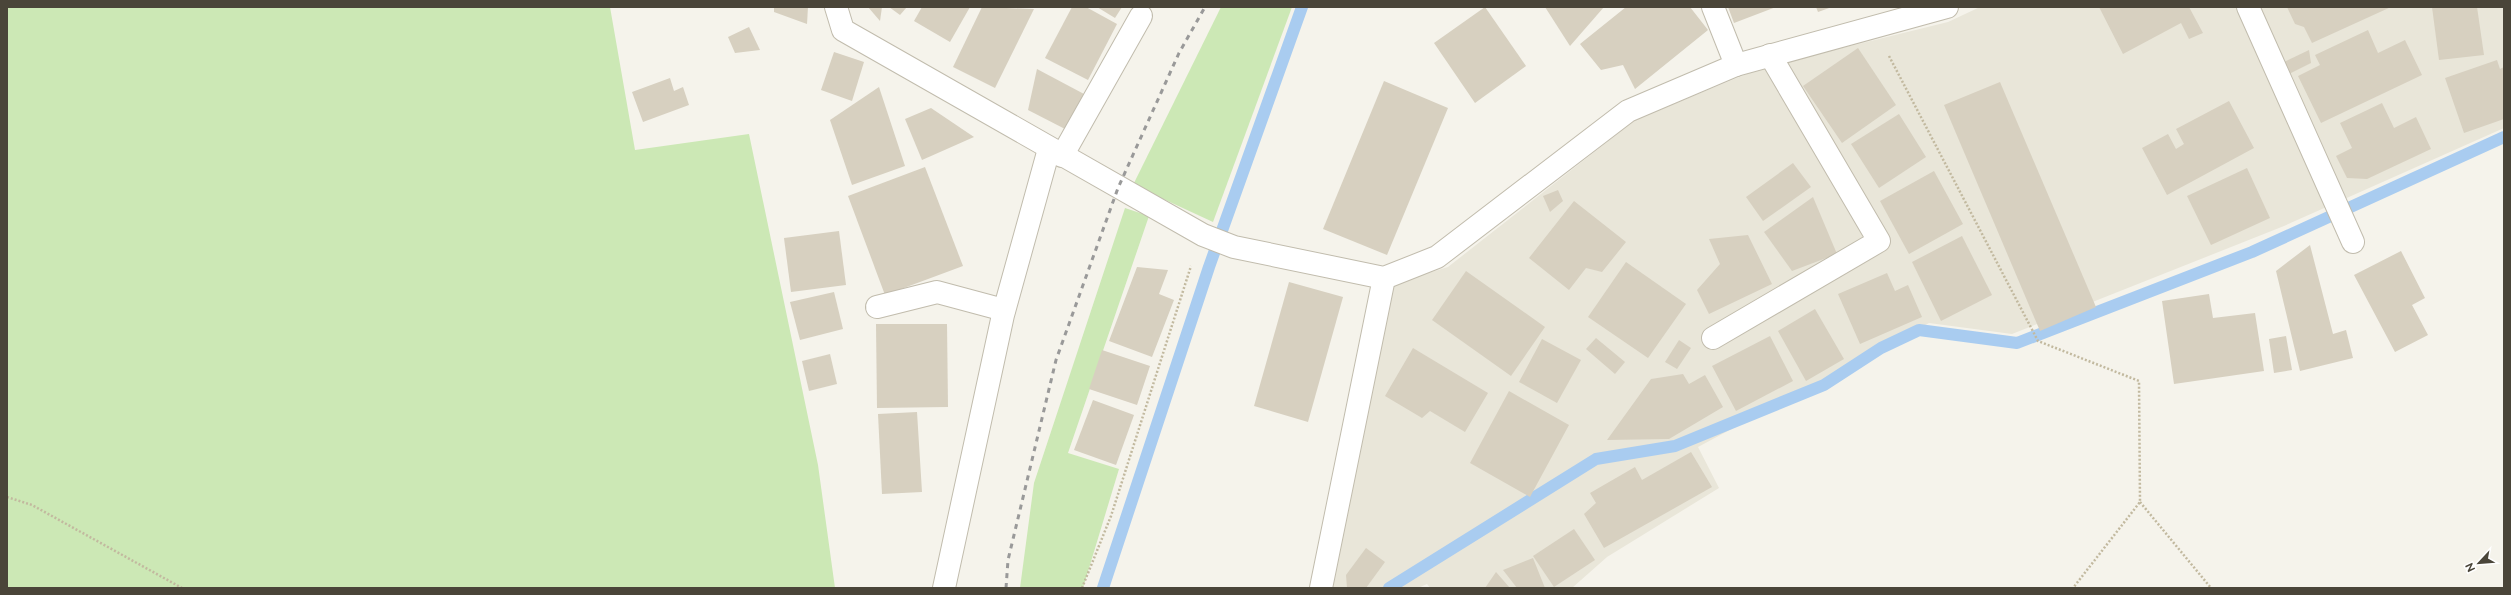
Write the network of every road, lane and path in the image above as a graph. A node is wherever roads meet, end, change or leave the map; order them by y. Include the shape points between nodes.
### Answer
1 (836, 7) edge
2 (1713, 7) edge
3 (1947, 7) edge
4 (2248, 7) edge
5 (1909, 12) edge
6 (1141, 16) dead end
7 (1874, 27) junction
8 (1770, 55) junction
9 (1736, 65) junction
10 (1055, 152) junction
11 (1201, 234) junction
12 (2351, 239) dead end
13 (1384, 278) junction
14 (877, 307) dead end
15 (1004, 310) junction
16 (1713, 338) dead end
17 (7, 497) edge
18 (2140, 502) junction
19 (182, 588) edge
20 (944, 588) edge
21 (1082, 588) edge
22 (1321, 588) edge
23 (2073, 588) edge
24 (2211, 588) edge

1 - 10 street via 843,30
2 - 9 street
3 - 5 street
4 - 12 street
5 - 7 street
6 - 10 street
7 - 8 street
7 - 18 path via 2038,341 2139,381
8 - 9 street
8 - 16 street via 1879,241
9 - 13 street via 1628,112 1437,256
10 - 11 street
10 - 15 street
11 - 13 street via 1234,247
11 - 21 path via 1111,516
13 - 22 street
14 - 15 street via 937,292
15 - 20 street
17 - 19 path via 32,505
18 - 23 path
18 - 24 path

